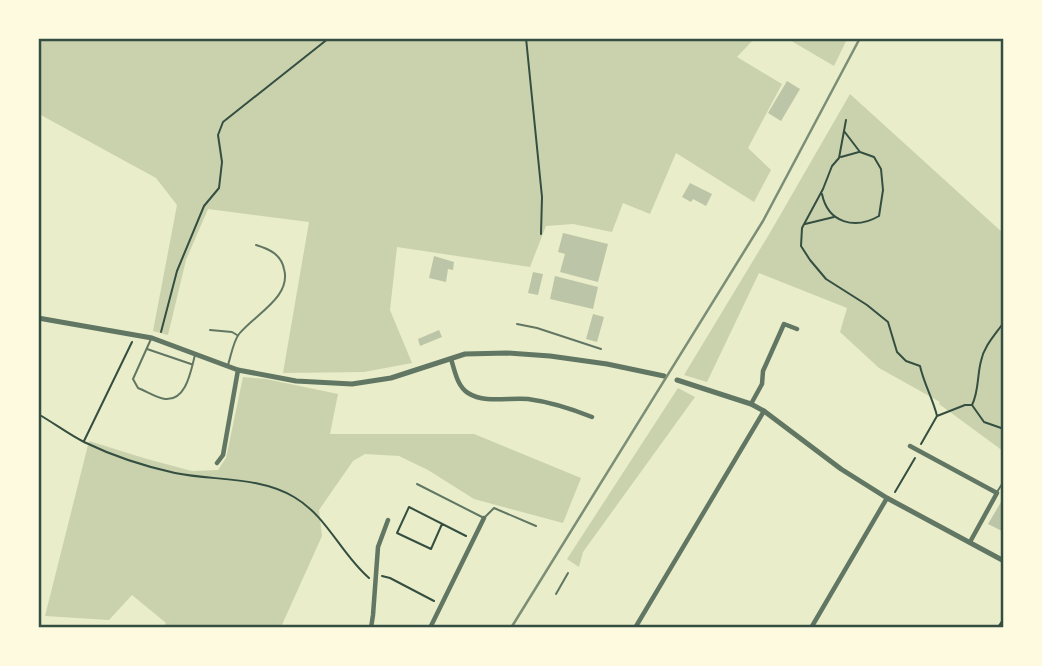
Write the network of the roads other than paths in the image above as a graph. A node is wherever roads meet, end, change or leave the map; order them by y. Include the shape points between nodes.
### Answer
1 (256, 245) dead end
2 (38, 318) edge
3 (517, 324) dead end
4 (797, 329) dead end
5 (210, 330) dead end
6 (237, 336) junction
7 (152, 338) junction
8 (147, 348) junction
9 (601, 349) dead end
10 (195, 354) junction
11 (452, 359) junction
12 (192, 364) junction
13 (228, 366) junction
14 (238, 370) junction
15 (664, 376) dead end
16 (677, 380) dead end
17 (751, 404) junction
18 (764, 411) junction
19 (593, 417) dead end
20 (910, 446) dead end
21 (217, 463) dead end
22 (1003, 481) edge
23 (417, 484) dead end
24 (997, 493) junction
25 (888, 499) junction
26 (484, 519) junction
27 (388, 520) dead end
28 (536, 526) dead end
29 (970, 542) junction
30 (1003, 561) edge
31 (568, 573) dead end
32 (555, 594) dead end
33 (1003, 622) edge
34 (370, 628) edge
35 (430, 628) edge
36 (635, 628) edge
37 (811, 628) edge
38 (999, 628) edge

1 - 6 lane via 277,255 286,273 285,283 280,294
2 - 7 street
3 - 9 lane
4 - 17 street via 784,324
5 - 6 lane
6 - 13 lane
7 - 8 lane
7 - 10 street
8 - 12 lane
8 - 12 lane via 133,379 138,388 166,399 183,391
10 - 12 lane
10 - 13 street
11 - 14 street via 391,378 352,384 296,381
11 - 15 street via 465,354 550,356
11 - 19 street via 461,387 468,393 528,399
13 - 14 street
14 - 21 street via 223,455
16 - 17 street
17 - 18 street
18 - 25 street
18 - 36 street
20 - 24 street
22 - 24 lane
23 - 26 lane
24 - 29 street
25 - 29 street
25 - 37 street
26 - 28 lane via 494,508
26 - 35 street
27 - 34 street via 378,547
29 - 30 street
31 - 32 lane
33 - 38 main road

